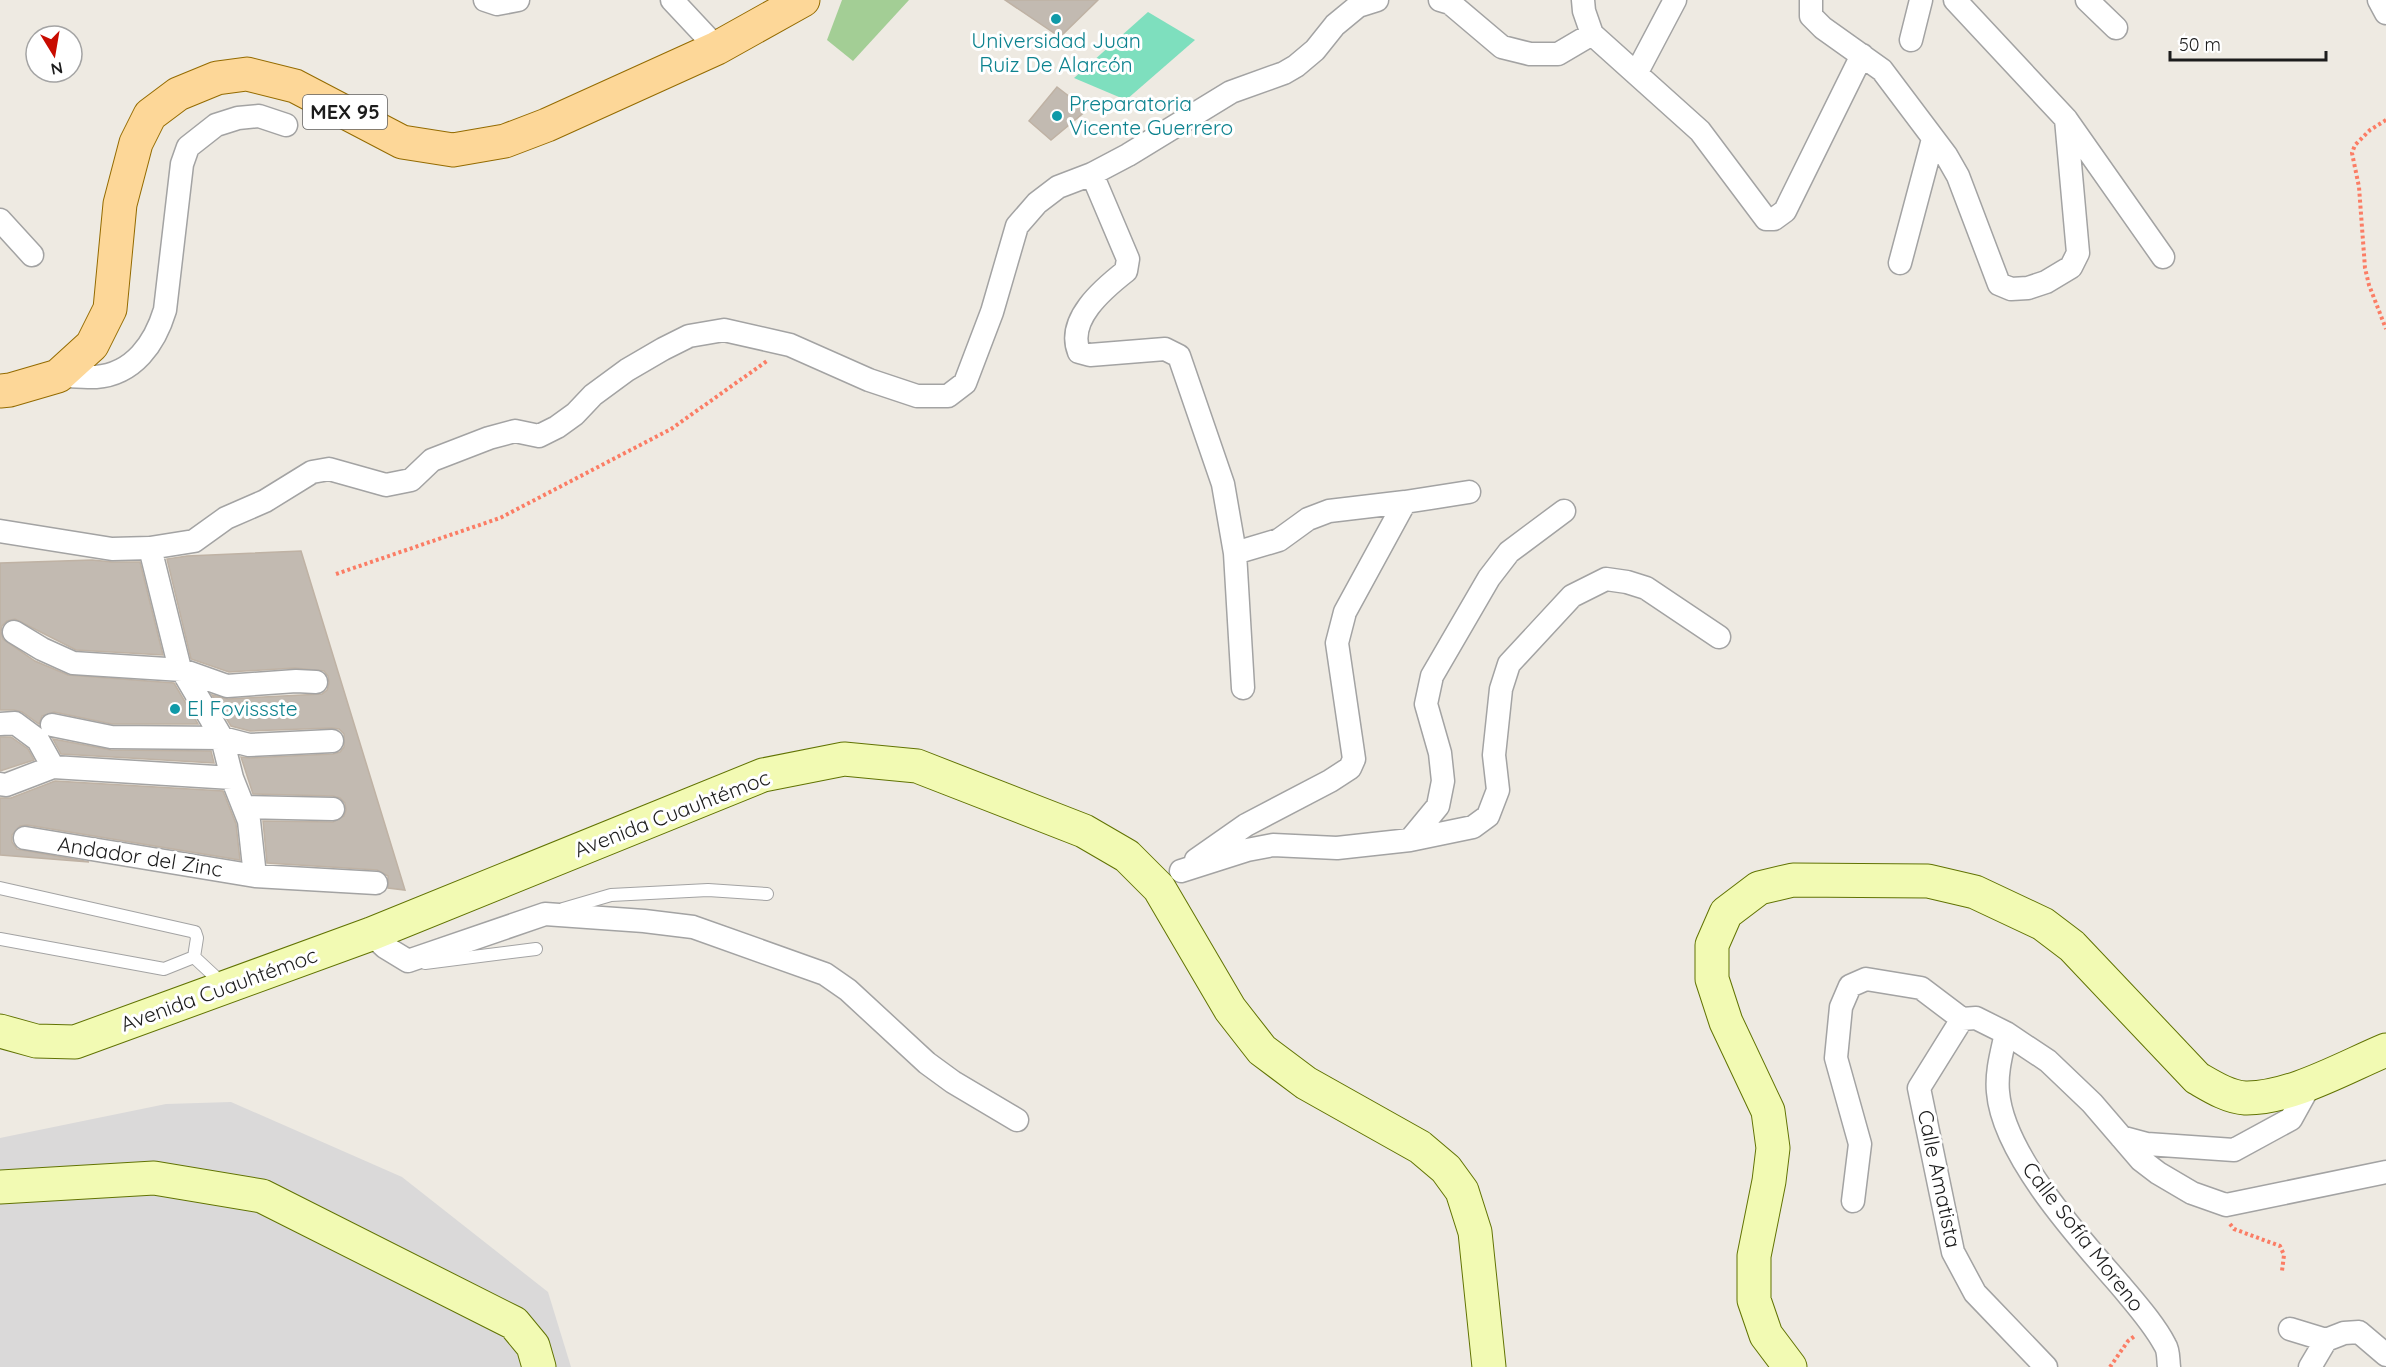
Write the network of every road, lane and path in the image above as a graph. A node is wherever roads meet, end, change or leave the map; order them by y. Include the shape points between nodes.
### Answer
1 (484, 0) edge
2 (518, 0) edge
3 (672, 0) edge
4 (803, 0) edge
5 (1377, 0) edge
6 (1583, 0) edge
7 (1675, 0) edge
8 (1811, 0) edge
9 (1921, 0) edge
10 (1954, 0) edge
11 (2087, 0) edge
12 (2379, 0) edge
13 (1446, 1) edge
14 (2386, 13) edge
15 (2116, 28) dead end
16 (1592, 34) junction
17 (1911, 40) dead end
18 (717, 48) junction
19 (1862, 54) junction
20 (1637, 72) junction
21 (2066, 119) junction
22 (2386, 120) edge
23 (286, 125) dead end
24 (1933, 139) junction
25 (1092, 174) junction
26 (0, 220) edge
27 (32, 255) dead end
28 (2163, 257) dead end
29 (1900, 263) dead end
30 (2386, 329) edge
31 (790, 345) junction
32 (58, 376) junction
33 (0, 391) edge
34 (1469, 492) dead end
35 (1405, 502) junction
36 (1564, 511) dead end
37 (0, 531) edge
38 (150, 548) junction
39 (1235, 554) junction
40 (336, 574) dead end
41 (14, 632) dead end
42 (1719, 637) dead end
43 (182, 670) junction
44 (316, 682) dead end
45 (1243, 687) dead end
46 (0, 724) edge
47 (52, 725) dead end
48 (222, 738) junction
49 (332, 741) dead end
50 (53, 767) junction
51 (232, 778) junction
52 (0, 784) edge
53 (244, 807) junction
54 (333, 809) dead end
55 (25, 838) dead end
56 (1410, 840) junction
57 (255, 876) junction
58 (1170, 880) junction
59 (376, 883) dead end
60 (0, 888) edge
61 (766, 894) dead end
62 (545, 914) junction
63 (371, 934) junction
64 (0, 939) edge
65 (536, 949) dead end
66 (194, 957) junction
67 (408, 961) junction
68 (226, 987) junction
69 (1962, 1019) junction
70 (0, 1032) edge
71 (2006, 1033) junction
72 (2386, 1050) edge
73 (2312, 1082) junction
74 (1017, 1120) dead end
75 (2121, 1137) junction
76 (2386, 1172) edge
77 (0, 1187) edge
78 (1853, 1201) dead end
79 (2234, 1228) dead end
80 (2282, 1271) dead end
81 (2150, 1323) junction
82 (2290, 1329) dead end
83 (2326, 1340) junction
84 (2386, 1355) edge
85 (539, 1367) edge
86 (1489, 1367) edge
87 (1790, 1367) edge
88 (2046, 1367) edge
89 (2110, 1367) edge
90 (2169, 1367) edge
91 (2310, 1367) edge

1 - 2 street via 497,4
3 - 18 street
4 - 18 main road, MEX 95
5 - 25 street via 1358,6 1342,18 1296,66 1232,92
6 - 16 street
7 - 20 street
8 - 19 street via 1811,16 1822,28
9 - 17 street
10 - 21 street
11 - 15 street
12 - 14 street
13 - 16 street via 1502,47 1530,54 1558,54
16 - 20 street
18 - 32 main road, MEX 95 via 505,141 453,150 402,142 295,86 247,74 217,78 178,94 150,115 136,143 120,204 110,309 92,345
19 - 20 street via 1785,211 1774,219 1766,219 1700,131
19 - 24 street via 1882,70
21 - 24 street via 2078,254 2071,267 2028,288 2011,289 1999,284 1958,176
21 - 28 street
22 - 30 path via 2370,130 2352,153 2359,188 2365,268
23 - 32 street via 259,116 238,118 216,125 188,147 182,164 165,310 158,332 138,359 118,371 98,377
24 - 29 street
25 - 31 street via 1058,187 1017,226 993,312 965,383 948,396 917,396 898,390
25 - 39 street via 1128,266 1095,297 1077,330 1075,342 1079,352 1090,355 1165,350 1179,356 1223,484
26 - 27 street
31 - 38 street via 724,330 689,336 627,370 592,395 558,427 539,436 515,431 489,438 432,460 411,480 386,485 329,469 312,472 265,501 226,518 194,541
31 - 40 path via 671,429 510,512
32 - 33 main road, MEX 95
34 - 35 street
35 - 39 street via 1329,511 1308,519 1279,540
35 - 58 street via 1345,612 1337,643 1354,759 1350,768 1246,825
36 - 56 street via 1509,552 1489,578 1432,676 1426,704 1440,753 1443,781 1438,806
37 - 38 street via 112,549
38 - 43 street
39 - 45 street
41 - 43 street via 73,663
42 - 56 street via 1646,588 1627,582 1606,579 1572,596 1509,664 1501,689 1494,755 1498,790 1488,816 1473,827
43 - 44 street via 227,686
43 - 48 street
46 - 50 street via 15,723 38,740
47 - 48 street via 111,737
48 - 49 street via 249,746
48 - 51 street
50 - 51 street
50 - 52 street
51 - 53 street
53 - 54 street
53 - 57 street
55 - 57 street, Andador del Zinc
56 - 58 street via 1337,848 1273,845 1247,850
57 - 59 street, Andador del Zinc
58 - 63 main road, Avenida Cuauhtémoc via 1084,831 917,766 844,759 763,775
58 - 86 main road, Avenida Cuauhtémoc via 1230,1009 1262,1050 1306,1083 1420,1147 1446,1169 1462,1191 1475,1232
60 - 66 lane via 195,932
61 - 62 lane via 708,890 611,895
62 - 67 street
62 - 74 street via 693,927 825,974 848,990 927,1063
63 - 67 street
63 - 68 main road, Avenida Cuauhtémoc
64 - 66 lane via 164,969
65 - 67 lane via 431,963
66 - 68 lane
68 - 70 main road, Avenida Cuauhtémoc via 75,1042 36,1041
69 - 71 street via 1976,1017
69 - 78 street via 1920,988 1866,979 1850,986 1841,1007 1836,1058 1860,1144
69 - 88 street, Calle Amatista via 1919,1088 1953,1252 1975,1293
71 - 75 street via 2048,1061
71 - 81 street, Calle Sofía Moreno via 1997,1079 1998,1095 2016,1150 2080,1239
72 - 73 main road
73 - 75 street via 2291,1119 2234,1150 2147,1144
73 - 87 main road via 2271,1095 2243,1098 2220,1091 2197,1078 2072,946 2043,924 1975,892 1928,881 1793,880 1759,888 1726,913 1712,945 1712,979 1726,1022 1768,1111 1773,1148 1754,1256 1754,1300 1766,1335
75 - 76 street via 2158,1173 2192,1193 2226,1206
77 - 85 main road via 153,1178 262,1196 514,1323 533,1346
79 - 80 path via 2280,1246 2284,1255
81 - 89 path via 2128,1341
81 - 90 street, Calle Sofía Moreno via 2166,1346
82 - 83 street
83 - 84 street via 2359,1332
83 - 91 street

